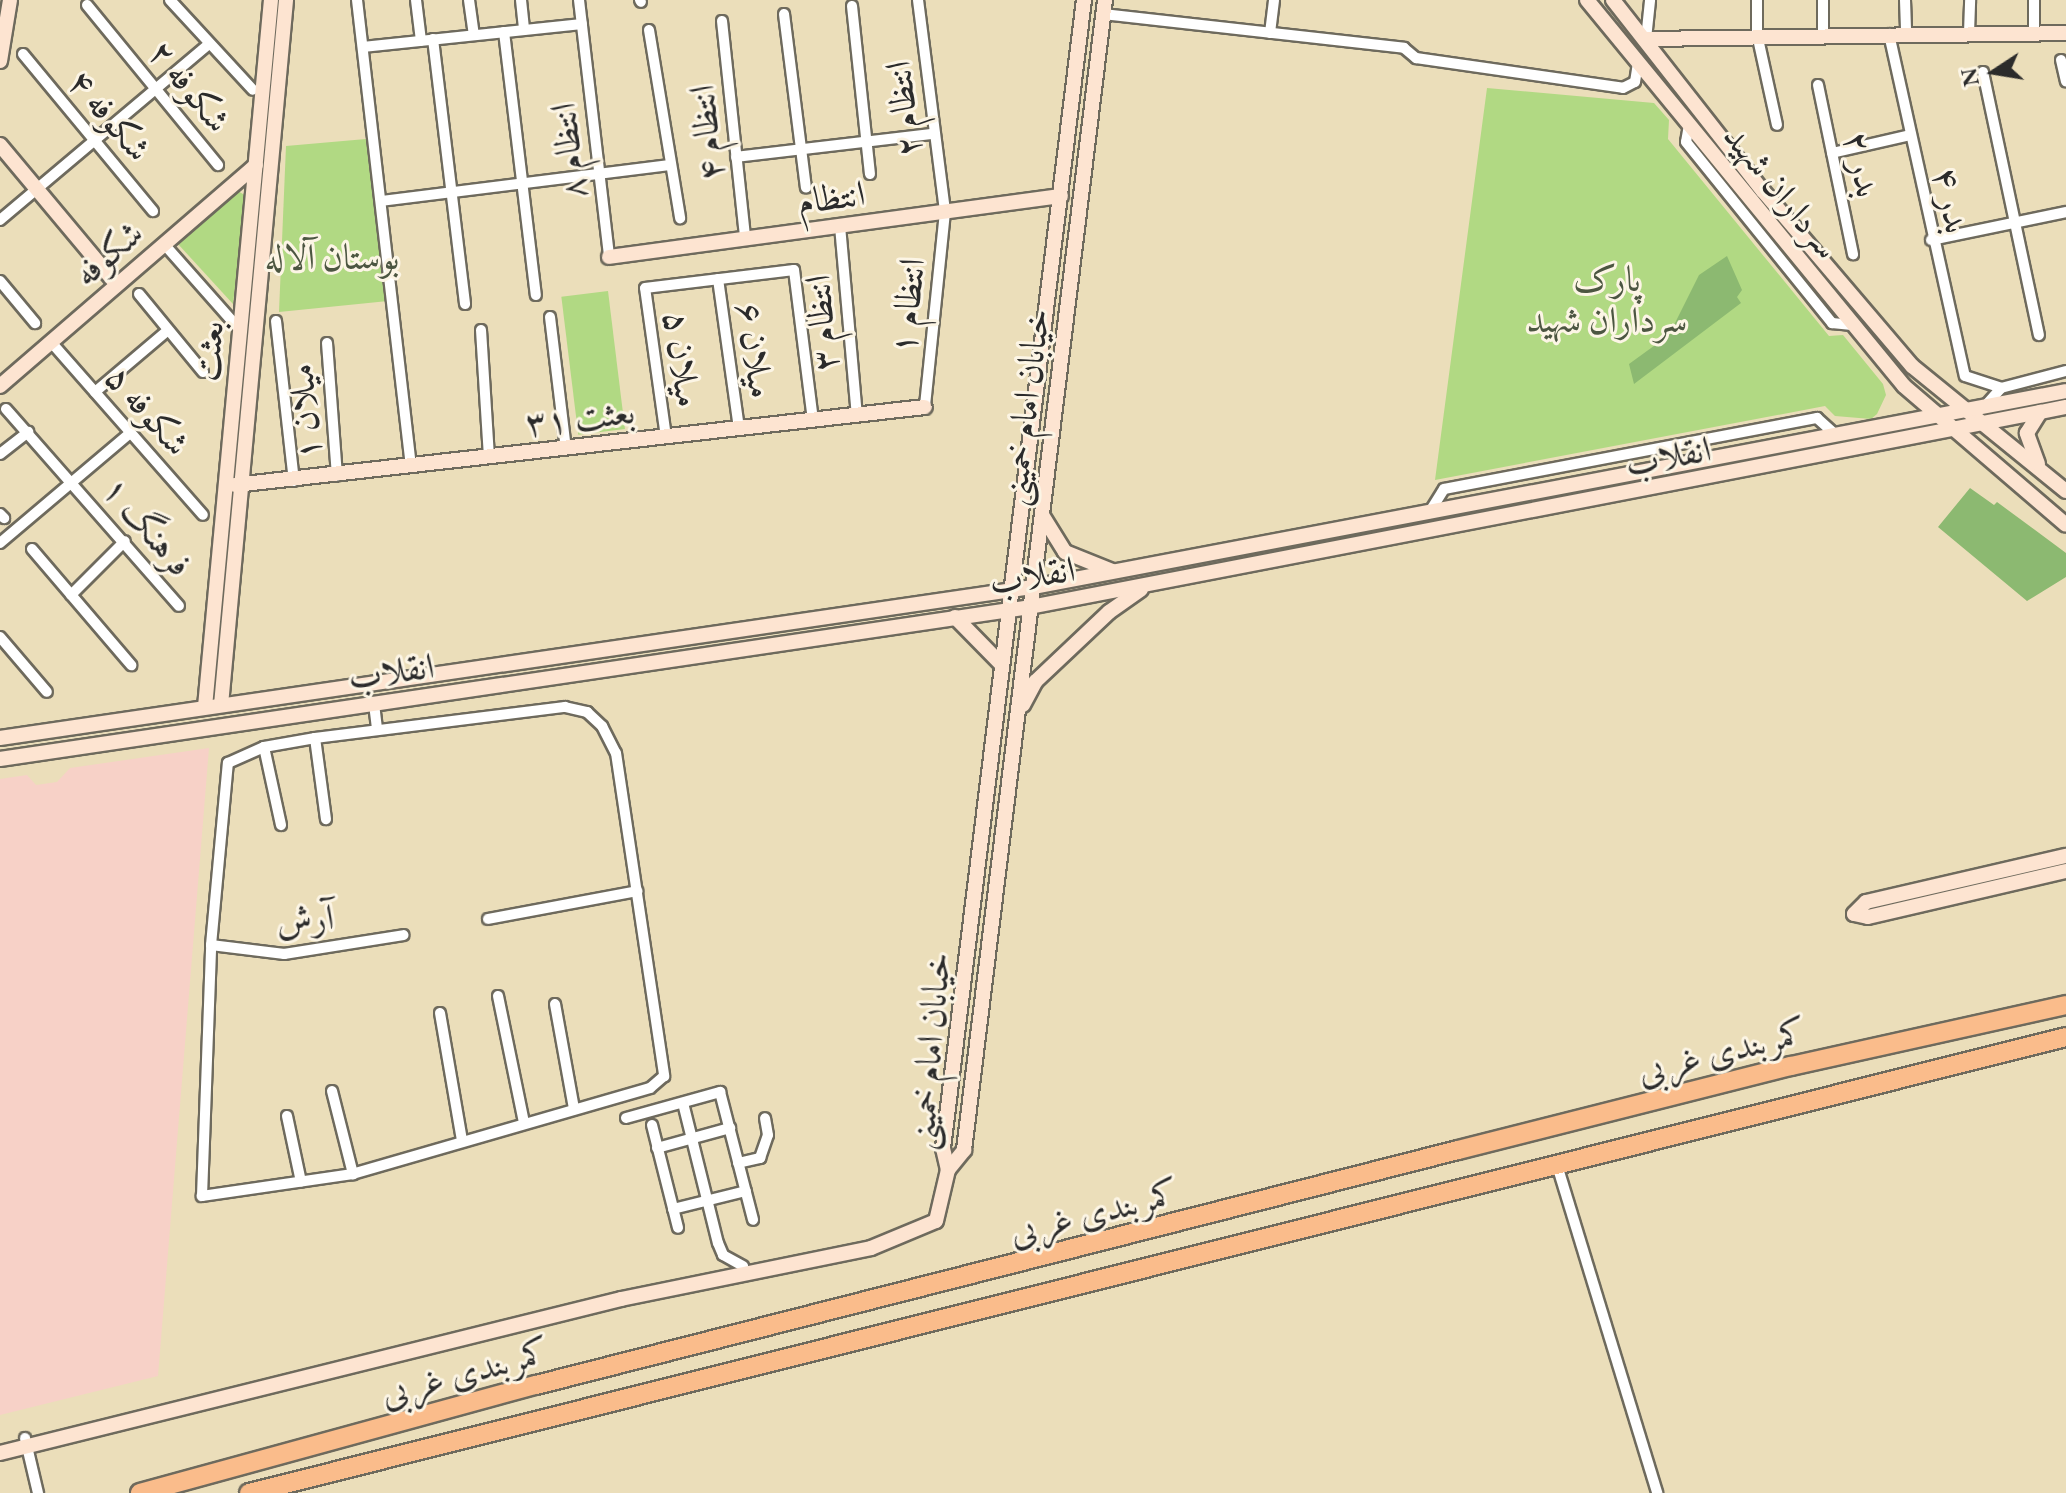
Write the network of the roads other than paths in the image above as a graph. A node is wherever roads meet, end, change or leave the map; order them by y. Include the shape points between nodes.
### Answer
1 (170, 0) edge
2 (271, 0) edge
3 (286, 0) edge
4 (357, 0) edge
5 (416, 0) edge
6 (469, 0) edge
7 (521, 0) edge
8 (579, 0) edge
9 (918, 0) edge
10 (1084, 0) edge
11 (1274, 0) edge
12 (1587, 0) edge
13 (1613, 0) edge
14 (1650, 0) edge
15 (1757, 0) edge
16 (1823, 0) edge
17 (1905, 0) edge
18 (1970, 0) edge
19 (2034, 0) edge
20 (87, 5) dead end
21 (852, 6) dead end
22 (1104, 7) edge
23 (10, 8) edge
24 (784, 14) dead end
25 (722, 21) dead end
26 (582, 24) junction
27 (524, 30) junction
28 (649, 30) dead end
29 (504, 32) junction
30 (1270, 33) junction
31 (1906, 33) junction
32 (1969, 33) junction
33 (2034, 33) junction
34 (2066, 33) edge
35 (1757, 34) junction
36 (1823, 34) junction
37 (1889, 34) junction
38 (474, 35) junction
39 (1646, 39) junction
40 (427, 40) junction
41 (208, 45) junction
42 (363, 47) junction
43 (23, 54) dead end
44 (2061, 60) dead end
45 (0, 61) edge
46 (1638, 61) junction
47 (1983, 72) dead end
48 (2066, 81) edge
49 (1818, 85) dead end
50 (156, 88) junction
51 (253, 90) dead end
52 (1777, 125) dead end
53 (933, 134) junction
54 (1910, 135) junction
55 (93, 138) junction
56 (868, 143) junction
57 (0, 145) edge
58 (801, 150) junction
59 (1832, 153) junction
60 (736, 157) junction
61 (218, 165) dead end
62 (256, 165) junction
63 (671, 165) junction
64 (870, 174) dead end
65 (599, 176) junction
66 (523, 185) junction
67 (806, 188) dead end
68 (34, 189) junction
69 (451, 193) junction
70 (1061, 196) junction
71 (381, 201) junction
72 (153, 211) dead end
73 (945, 212) junction
74 (2066, 212) edge
75 (680, 218) dead end
76 (0, 220) edge
77 (2014, 224) junction
78 (840, 226) junction
79 (745, 238) junction
80 (1931, 240) junction
81 (164, 244) junction
82 (1853, 254) dead end
83 (609, 257) joint
84 (718, 279) junction
85 (0, 281) edge
86 (117, 285) junction
87 (139, 294) dead end
88 (536, 295) dead end
89 (465, 304) dead end
90 (550, 317) dead end
91 (276, 321) dead end
92 (35, 323) dead end
93 (240, 330) junction
94 (481, 330) dead end
95 (167, 331) junction
96 (2039, 335) dead end
97 (51, 342) junction
98 (327, 343) dead end
99 (2066, 371) edge
100 (203, 372) dead end
101 (0, 386) edge
102 (2001, 388) junction
103 (2066, 391) edge
104 (95, 392) junction
105 (1985, 406) junction
106 (925, 407) joint
107 (2066, 407) edge
108 (6, 409) dead end
109 (1962, 410) junction
110 (2040, 412) junction
111 (857, 415) junction
112 (1936, 415) junction
113 (813, 420) junction
114 (1981, 424) junction
115 (739, 429) junction
116 (1951, 431) junction
117 (28, 432) junction
118 (130, 433) junction
119 (1836, 435) junction
120 (666, 437) junction
121 (566, 449) junction
122 (0, 454) edge
123 (489, 458) junction
124 (411, 467) junction
125 (2040, 468) junction
126 (337, 476) junction
127 (74, 481) junction
128 (294, 481) junction
129 (234, 485) junction
130 (2066, 491) edge
131 (1042, 514) junction
132 (1428, 514) junction
133 (203, 515) dead end
134 (2066, 525) edge
135 (125, 541) junction
136 (0, 543) edge
137 (32, 549) dead end
138 (1116, 572) junction
139 (1149, 585) junction
140 (1033, 587) junction
141 (1012, 588) junction
142 (973, 594) junction
143 (71, 595) junction
144 (179, 606) dead end
145 (1030, 607) junction
146 (1009, 609) junction
147 (975, 614) junction
148 (955, 617) junction
149 (0, 637) edge
150 (558, 654) junction
151 (131, 665) dead end
152 (1002, 665) junction
153 (561, 676) junction
154 (47, 692) dead end
155 (374, 704) junction
156 (221, 705) junction
157 (205, 707) junction
158 (1016, 720) junction
159 (377, 729) junction
160 (0, 738) edge
161 (315, 738) junction
162 (264, 747) junction
163 (0, 759) edge
164 (326, 819) dead end
165 (281, 825) dead end
166 (2059, 865) edge
167 (1961, 888) junction
168 (637, 891) junction
169 (488, 919) dead end
170 (404, 935) dead end
171 (211, 945) junction
172 (498, 996) dead end
173 (555, 1004) dead end
174 (2066, 1005) edge
175 (440, 1013) dead end
176 (2066, 1037) edge
177 (332, 1091) dead end
178 (683, 1103) junction
179 (574, 1109) junction
180 (287, 1116) dead end
181 (626, 1118) dead end
182 (765, 1118) dead end
183 (524, 1123) junction
184 (652, 1125) dead end
185 (730, 1128) junction
186 (692, 1139) junction
187 (462, 1140) junction
188 (657, 1148) junction
189 (738, 1163) junction
190 (1557, 1165) junction
191 (948, 1170) junction
192 (353, 1174) junction
193 (301, 1182) junction
194 (746, 1191) junction
195 (708, 1200) junction
196 (673, 1209) junction
197 (753, 1220) dead end
198 (678, 1228) dead end
199 (905, 1236) junction
200 (743, 1266) junction
201 (26, 1442) junction
202 (0, 1444) edge
203 (0, 1453) edge
204 (38, 1493) edge
205 (140, 1493) edge
206 (249, 1493) edge
207 (1657, 1493) edge

1 - 41 street
2 - 62 main road, بعثت
3 - 129 main road, بعثت
4 - 42 street
5 - 40 street
6 - 38 street
7 - 27 street
8 - 26 street, انتظام ۸
9 - 53 street, انتظام ۲
10 - 70 main road, خیابان امام خمینی
11 - 30 street
12 - 46 main road, سرداران شهید
13 - 39 main road, سرداران شهید
14 - 39 street
15 - 35 street
16 - 36 street
17 - 31 street
18 - 32 street
19 - 33 street
20 - 50 street, شکوفه ۲
21 - 56 street
22 - 30 street
22 - 131 main road, خیابان امام خمینی
23 - 45 main road
24 - 58 street
25 - 60 street, انتظام ۴
26 - 27 street
26 - 65 street, انتظام ۸
27 - 29 street
28 - 63 street
29 - 38 street
29 - 66 street
30 - 46 street via 1404,48 1416,58 1623,88 1635,82
31 - 32 main road
31 - 37 main road
32 - 33 main road
33 - 34 main road
35 - 36 main road
35 - 39 main road
35 - 52 street
36 - 37 main road
37 - 54 street, بدر ۴
38 - 40 street
39 - 109 main road, سرداران شهید via 1912,366
40 - 42 street
40 - 69 street
41 - 50 street
41 - 51 street
42 - 71 street
43 - 55 street, شکوفه ۴
44 - 48 street
46 - 112 main road, سرداران شهید via 1852,325
47 - 77 street
49 - 59 street, بدر ۲
50 - 55 street
50 - 61 street, شکوفه ۲
53 - 56 street
53 - 73 street, انتظام ۲
54 - 59 street
54 - 80 street, بدر ۴
55 - 68 street
55 - 72 street, شکوفه ۴
56 - 58 street
56 - 64 street
57 - 68 main road
58 - 60 street
58 - 67 street
59 - 82 street, بدر ۲
60 - 79 street, انتظام ۴
62 - 81 main road, شکوفه
62 - 93 main road, بعثت
63 - 65 street
63 - 75 street
65 - 66 street
65 - 83 street, انتظام ۸
66 - 69 street
66 - 88 street
68 - 76 street
68 - 86 main road
69 - 71 street
69 - 89 street
70 - 73 main road, انتظام
70 - 141 main road, خیابان امام خمینی
71 - 124 street
73 - 78 main road, انتظام
73 - 106 street, انتظام ۱
74 - 77 street
77 - 80 street
77 - 96 street
78 - 79 main road, انتظام
78 - 111 street, انتظام ۳
79 - 83 main road, انتظام
80 - 102 street, بدر ۴ via 1965,376
81 - 86 main road, شکوفه
81 - 93 street
84 - 113 street via 794,270
84 - 115 street, میلان ۶
84 - 120 street, میلان ۵ via 645,288
85 - 92 street
86 - 97 main road, شکوفه
87 - 95 street
90 - 121 street
91 - 128 street
93 - 129 main road, بعثت
94 - 123 street
95 - 100 street
95 - 104 street
97 - 101 main road, شکوفه
97 - 104 street, شکوفه ۵
98 - 126 street, میلان ۱
99 - 102 street
102 - 105 street
103 - 105 main road, انقلاب
104 - 118 street, شکوفه ۵
105 - 109 main road, انقلاب
106 - 111 main road, بعثت ۳۱
107 - 110 main road, انقلاب
108 - 117 street, فرهنگ ۱
109 - 112 main road, انقلاب
109 - 114 main road, سرداران شهید
110 - 114 main road, انقلاب
110 - 125 main road via 2027,433
111 - 113 main road, بعثت ۳۱
112 - 116 main road, سرداران شهید
112 - 119 main road, انقلاب
113 - 115 main road, بعثت ۳۱
114 - 116 main road, انقلاب
114 - 125 main road, سرداران شهید
115 - 120 main road, بعثت ۳۱
116 - 134 main road, سرداران شهید
116 - 139 main road, انقلاب
117 - 122 street
117 - 127 street, فرهنگ ۱
118 - 127 street
118 - 133 street, شکوفه ۵
119 - 132 main road, انقلاب
119 - 132 street via 1817,418 1444,489
120 - 121 main road, بعثت ۳۱
121 - 123 main road, بعثت ۳۱
123 - 124 main road, بعثت ۳۱
124 - 126 main road, بعثت ۳۱
125 - 130 main road, سرداران شهید
126 - 128 main road, بعثت ۳۱
127 - 135 street, فرهنگ ۱
127 - 136 street
128 - 129 main road, بعثت ۳۱
129 - 156 main road, بعثت
129 - 157 main road, بعثت
131 - 138 main road via 1065,552
131 - 140 main road, خیابان امام خمینی
132 - 138 main road, انقلاب
135 - 143 street
135 - 144 street, فرهنگ ۱
137 - 143 street
138 - 140 main road, انقلاب
139 - 145 main road, انقلاب
139 - 158 main road via 1109,612 1036,681
140 - 141 main road, انقلاب
140 - 145 main road, خیابان امام خمینی
141 - 142 main road, انقلاب
141 - 146 main road, خیابان امام خمینی
142 - 147 main road
142 - 150 main road, انقلاب
143 - 151 street
145 - 146 main road, انقلاب
145 - 158 main road, خیابان امام خمینی
146 - 147 main road, انقلاب
146 - 152 main road, خیابان امام خمینی
147 - 148 main road, انقلاب
148 - 152 main road
148 - 153 main road, انقلاب
149 - 154 street
150 - 153 main road
150 - 156 main road, انقلاب
152 - 191 main road, خیابان امام خمینی via 943,1148
153 - 155 main road, انقلاب
155 - 159 street
155 - 163 main road, انقلاب
156 - 157 main road, انقلاب
157 - 160 main road, انقلاب
158 - 191 main road, خیابان امام خمینی via 964,1150
159 - 161 street
159 - 168 street via 565,707 587,712 602,726 616,753
161 - 162 street
161 - 164 street
162 - 165 street
162 - 171 street via 235,757 224,773
166 - 167 main road
167 - 167 main road via 1866,902 1854,914 1868,917
168 - 169 street
168 - 179 street via 664,1076 650,1088
170 - 171 street, آرش via 284,954
171 - 193 street via 202,1196
172 - 183 street
173 - 179 street
174 - 205 highway, کمربندی غربی via 1533,1131 536,1385
175 - 187 street
176 - 190 highway, کمربندی غربی
177 - 192 street
178 - 181 street
178 - 185 street via 720,1092
178 - 186 street
179 - 183 street
180 - 193 street
182 - 189 street via 768,1135 760,1158
183 - 187 street
184 - 188 street
185 - 186 street
185 - 189 street
186 - 188 street
186 - 195 street
187 - 192 street
188 - 196 street
189 - 194 street
190 - 206 highway, کمربندی غربی
190 - 207 street
191 - 199 main road via 936,1221
192 - 193 street
194 - 195 street
194 - 197 street
195 - 196 street
195 - 200 street via 723,1255
196 - 198 street
199 - 200 main road
199 - 201 main road
200 - 201 main road
201 - 202 main road
201 - 203 main road
201 - 204 street

